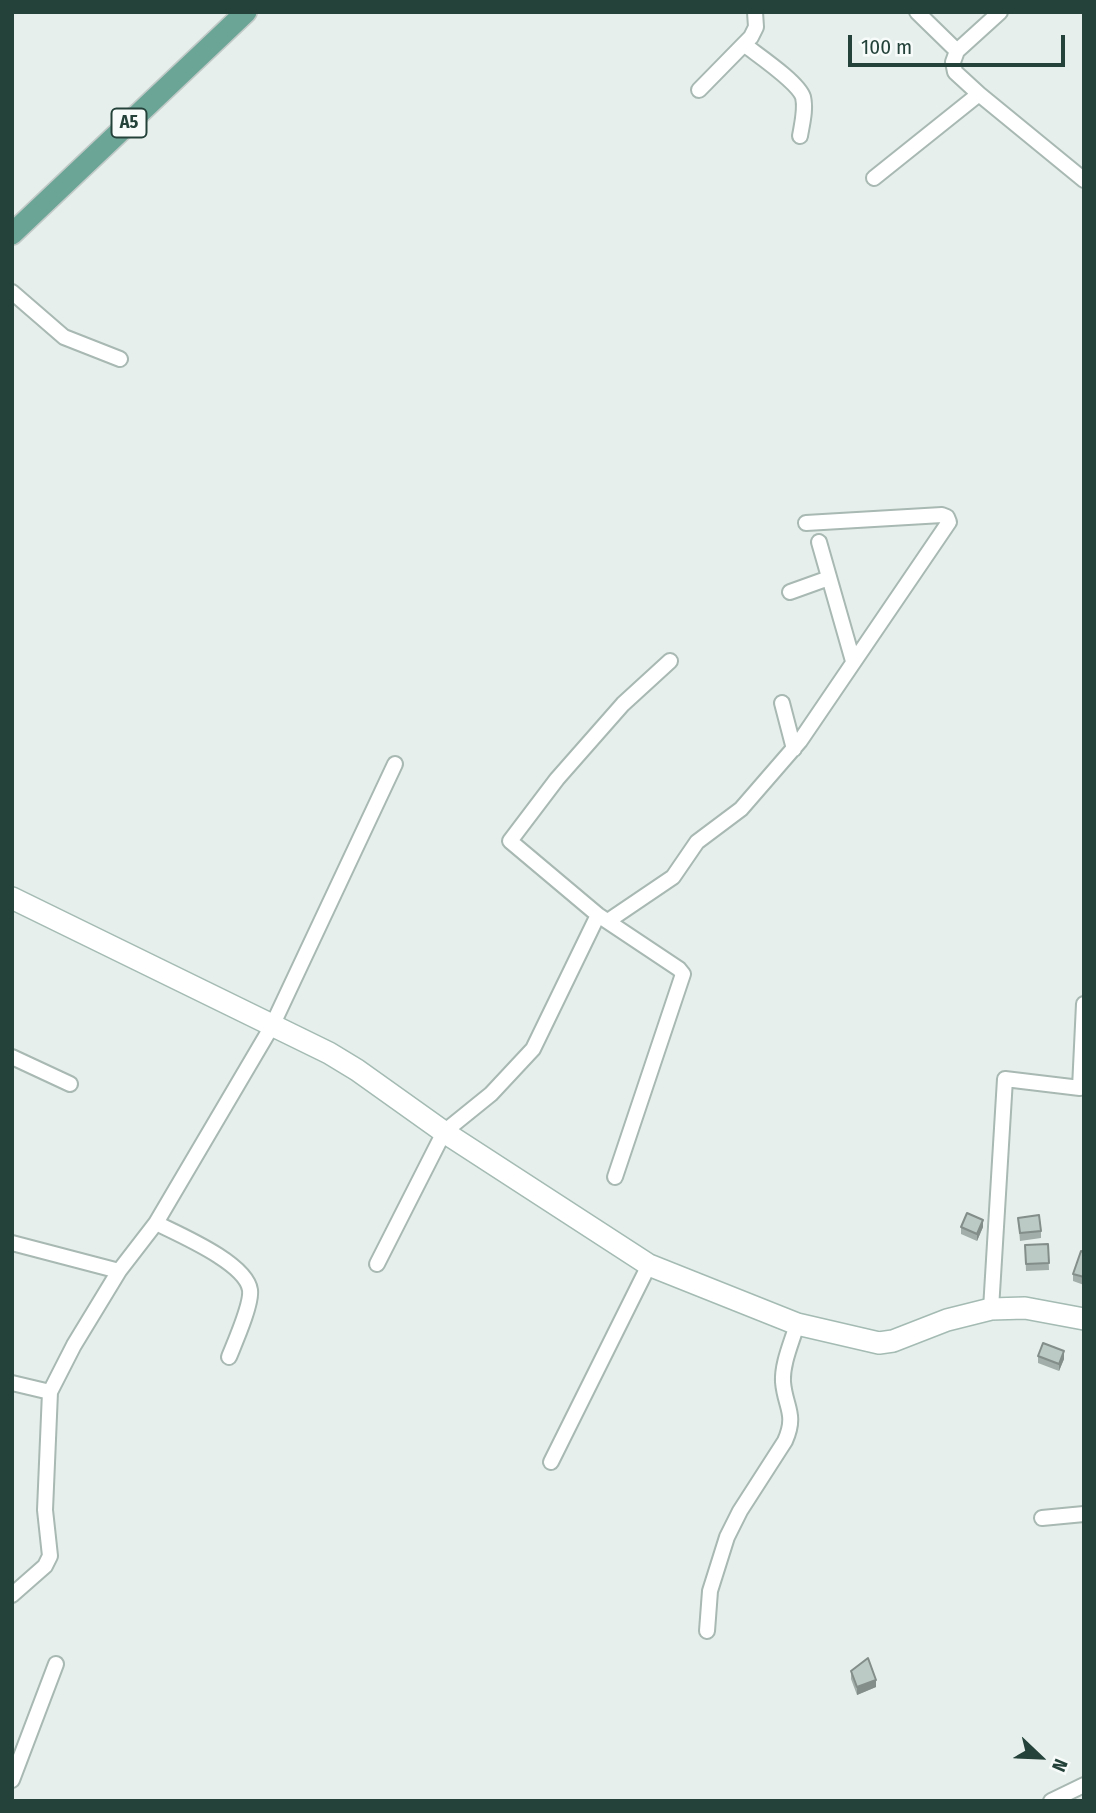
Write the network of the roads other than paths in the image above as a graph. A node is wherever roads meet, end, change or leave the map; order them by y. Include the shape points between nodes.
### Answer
1 (246, 12) edge
2 (755, 12) edge
3 (917, 12) edge
4 (1000, 12) edge
5 (745, 45) junction
6 (957, 51) junction
7 (699, 90) dead end
8 (979, 94) junction
9 (800, 136) dead end
10 (874, 178) dead end
11 (1084, 180) edge
12 (12, 234) edge
13 (12, 292) edge
14 (120, 359) dead end
15 (806, 523) dead end
16 (819, 542) dead end
17 (829, 578) junction
18 (790, 592) dead end
19 (670, 661) dead end
20 (853, 662) junction
21 (782, 703) dead end
22 (794, 749) junction
23 (395, 764) dead end
24 (12, 898) edge
25 (603, 918) junction
26 (1084, 1004) edge
27 (272, 1026) junction
28 (12, 1056) edge
29 (70, 1084) dead end
30 (444, 1132) junction
31 (615, 1177) dead end
32 (156, 1223) junction
33 (12, 1243) edge
34 (377, 1264) dead end
35 (649, 1265) junction
36 (119, 1271) junction
37 (991, 1309) junction
38 (1084, 1319) edge
39 (797, 1324) junction
40 (229, 1357) dead end
41 (12, 1382) edge
42 (50, 1392) junction
43 (551, 1462) dead end
44 (1084, 1514) edge
45 (1042, 1518) dead end
46 (12, 1595) edge
47 (707, 1631) dead end
48 (55, 1664) dead end
49 (12, 1780) edge
50 (1084, 1785) edge
51 (1051, 1801) edge

1 - 12 main road, A5
2 - 5 street via 756,27
3 - 6 street
4 - 6 street
5 - 7 street
5 - 9 street via 802,95
6 - 8 street via 955,72
8 - 10 street
8 - 11 street
13 - 14 street via 64,337
15 - 20 street via 942,515 949,522
16 - 17 street
17 - 18 street
17 - 20 street
19 - 25 street via 623,704 510,841
20 - 22 street
21 - 22 street
22 - 25 street via 741,809 696,842 673,877
23 - 27 street
24 - 27 street
25 - 30 street via 533,1049 491,1094
25 - 31 street via 683,974
26 - 37 street via 1080,1088 1005,1079
27 - 30 street via 357,1070
27 - 32 street
28 - 29 street
30 - 34 street
30 - 35 street
32 - 36 street
32 - 40 street via 215,1253 246,1278 250,1300
33 - 36 street
35 - 39 street
35 - 43 street
36 - 42 street
37 - 38 street via 1026,1308
37 - 39 street via 879,1343
39 - 47 street via 783,1370 790,1429 727,1537 710,1591
41 - 42 street
42 - 46 street via 45,1510 50,1556
44 - 45 street
48 - 49 street
50 - 51 street

